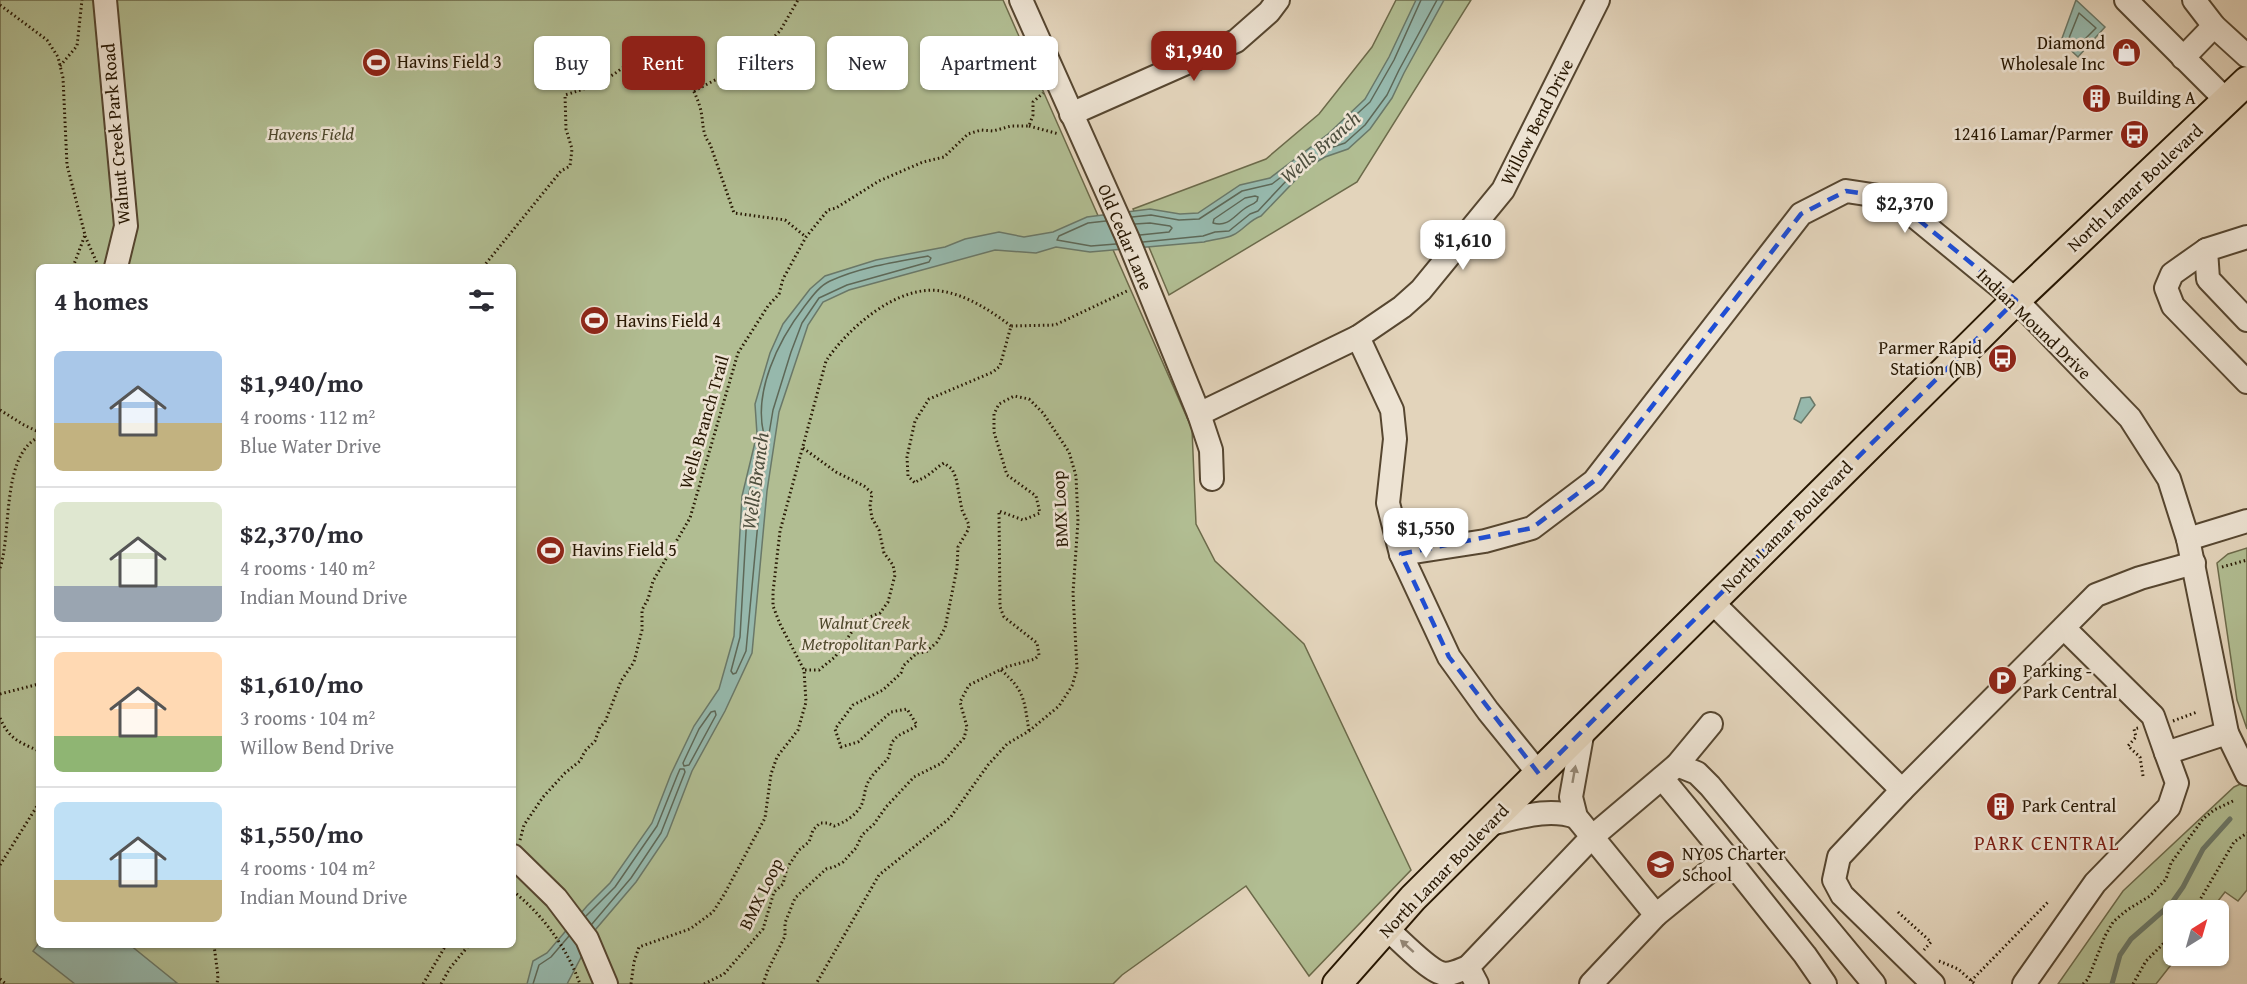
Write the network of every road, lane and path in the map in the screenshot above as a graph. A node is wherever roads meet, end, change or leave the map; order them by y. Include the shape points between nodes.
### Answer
1 (82, 0) edge
2 (105, 0) edge
3 (798, 0) edge
4 (1022, 0) edge
5 (1278, 0) edge
6 (1598, 0) edge
7 (2126, 0) edge
8 (2193, 0) edge
9 (0, 5) edge
10 (2214, 26) junction
11 (1037, 36) edge
12 (2247, 56) edge
13 (2183, 58) junction
14 (60, 66) junction
15 (2247, 81) edge
16 (1058, 86) edge
17 (1050, 90) edge
18 (694, 91) junction
19 (2227, 101) junction
20 (1071, 114) junction
21 (85, 235) junction
22 (806, 237) junction
23 (2247, 237) edge
24 (2206, 250) junction
25 (74, 264) edge
26 (97, 264) edge
27 (117, 264) edge
28 (485, 264) edge
29 (1146, 284) junction
30 (2016, 300) junction
31 (2247, 320) edge
32 (1011, 326) junction
33 (1358, 338) junction
34 (2247, 382) edge
35 (0, 410) edge
36 (1199, 414) junction
37 (36, 431) edge
38 (36, 439) edge
39 (803, 447) junction
40 (1212, 479) dead end
41 (2247, 521) edge
42 (2188, 539) junction
43 (1401, 554) junction
44 (2247, 560) edge
45 (2193, 563) junction
46 (2222, 567) dead end
47 (0, 568) edge
48 (1712, 602) junction
49 (2064, 628) junction
50 (804, 670) junction
51 (1000, 670) junction
52 (36, 685) edge
53 (0, 694) edge
54 (0, 718) edge
55 (1711, 724) dead end
56 (1583, 730) junction
57 (1029, 731) junction
58 (2227, 734) junction
59 (36, 750) edge
60 (2166, 753) junction
61 (1670, 771) junction
62 (1539, 774) junction
63 (2247, 774) edge
64 (1902, 790) junction
65 (2235, 800) dead end
66 (36, 807) edge
67 (1576, 817) junction
68 (1490, 824) junction
69 (2247, 833) edge
70 (1592, 837) junction
71 (1727, 857) junction
72 (516, 859) edge
73 (0, 866) edge
74 (516, 894) edge
75 (2200, 900) edge
76 (2049, 901) dead end
77 (1898, 912) dead end
78 (1656, 915) junction
79 (1386, 928) junction
80 (2163, 944) edge
81 (214, 948) edge
82 (444, 948) edge
83 (467, 948) edge
84 (1928, 954) dead end
85 (1933, 958) dead end
86 (1428, 974) edge
87 (1472, 975) edge
88 (0, 979) edge
89 (1973, 982) edge
90 (6, 984) edge
91 (217, 984) edge
92 (423, 984) edge
93 (441, 984) edge
94 (580, 984) edge
95 (606, 984) edge
96 (631, 984) edge
97 (704, 984) edge
98 (764, 984) edge
99 (816, 984) edge
100 (1337, 984) edge
101 (1591, 984) edge
102 (1825, 984) edge
103 (1874, 984) edge
104 (1933, 984) edge
105 (2024, 984) edge
106 (2083, 984) edge
107 (2133, 984) edge

1 - 14 path via 77,46
2 - 27 street, Walnut Creek Park Road via 126,226
3 - 18 path via 780,31 746,64
4 - 11 street, Old Cedar Lane
5 - 20 street via 1236,41
6 - 33 street, Willow Bend Drive via 1503,190 1421,290
7 - 13 street
8 - 10 street
9 - 14 path via 47,40
10 - 12 street
10 - 13 street
13 - 19 street
14 - 21 path via 67,165
15 - 19 main road, North Lamar Boulevard
16 - 20 street, Old Cedar Lane
17 - 22 path, Wells Branch Trail via 1033,102 1029,126 981,129 968,134 944,157 895,173 828,210
18 - 22 path via 704,136 734,213 785,220
18 - 28 path via 670,57 640,54 599,85 565,95 566,129 572,149 570,166 561,171
19 - 30 main road, North Lamar Boulevard
20 - 29 street, Old Cedar Lane
21 - 25 path
21 - 26 path
22 - 72 path, Wells Branch Trail via 786,271 780,294 738,353 690,518 660,567 642,610 642,630 634,662 621,681 595,741 543,797 524,825
23 - 24 street
24 - 31 street via 2208,279
24 - 34 street via 2172,274 2166,288 2173,306
29 - 32 path via 1055,325
29 - 36 street, Old Cedar Lane
30 - 42 street, Indian Mound Drive via 2130,418 2169,479
30 - 43 street, Indian Mound Drive via 1892,198 1846,191 1801,214 1594,481 1532,528 1485,541
30 - 48 main road, North Lamar Boulevard
32 - 39 path, BMX Loop via 955,294 938,291 912,293 869,313 826,361
32 - 97 path, BMX Loop via 1000,366 929,399 911,433 908,476 915,483 944,463 952,469 969,525 958,547 945,628 938,642 926,652 916,653 883,690 853,705 836,729 841,747 858,742 891,711 907,709 917,725 891,742 889,757 867,783 857,811 843,823 820,823 813,830 809,842 787,868 783,884 774,892 763,929 724,974
33 - 36 street, Willow Bend Drive
33 - 43 street via 1392,410 1395,439 1388,503
35 - 37 path
36 - 40 street, Old Cedar Lane via 1211,450
38 - 47 path via 11,477
39 - 50 path, BMX Loop via 780,531 773,606
39 - 50 path via 872,493 872,518 895,575 888,602 880,613 862,620 835,657 819,670
41 - 42 street
42 - 45 street, Indian Mound Drive
43 - 62 street via 1449,657
44 - 46 path
45 - 49 street via 2096,595
45 - 58 street, Indian Mound Drive
48 - 56 main road, North Lamar Boulevard
48 - 64 street
49 - 60 street via 2153,716
49 - 64 street
50 - 96 path, BMX Loop via 806,702 798,730 777,757 765,819 725,893 713,912 690,929 639,948
51 - 57 path via 1022,693
51 - 57 path, BMX Loop via 1039,655 1037,643 1004,616 999,597 999,511 1023,520 1040,513 1036,496 1007,475 994,432 994,414 999,404 1014,396 1029,399 1043,413 1068,452 1076,476 1078,521 1073,593 1077,669 1059,706
51 - 98 path, BMX Loop via 969,685 960,702 967,727 952,753 942,763 914,777 843,862 826,869 795,898 785,923 785,936
52 - 53 path
54 - 59 path via 12,738
55 - 61 street
56 - 62 main road, North Lamar Boulevard
67 -> 56 street via 1571,797
57 - 99 path, BMX Loop via 1007,744 950,818 879,875
58 - 60 street
58 - 63 street, Indian Mound Drive
60 - 105 street via 2177,783 2169,807 2095,882
61 - 70 street
61 - 71 street
61 - 103 street via 1697,773 1710,786
62 - 68 main road, North Lamar Boulevard
64 - 104 street via 1839,857 1834,880 1842,895
65 - 106 path via 2203,819 2170,863 2166,879 2114,922
66 - 73 path
67 - 68 street via 1541,813
67 - 70 street
68 - 79 main road, North Lamar Boulevard
69 - 75 path via 2234,842
70 - 78 street
70 - 87 street
71 - 78 street
71 - 102 street
72 - 95 street via 556,898 587,939
74 - 94 path via 547,925 573,963
76 - 89 path
77 - 84 path via 1930,942 1924,950
78 - 101 street
86 -> 79 street
79 - 100 main road, North Lamar Boulevard
80 - 107 path via 2146,961
81 - 91 path
82 - 92 path
83 - 93 path
85 - 89 path via 1958,969
86 - 87 street
88 - 90 path

